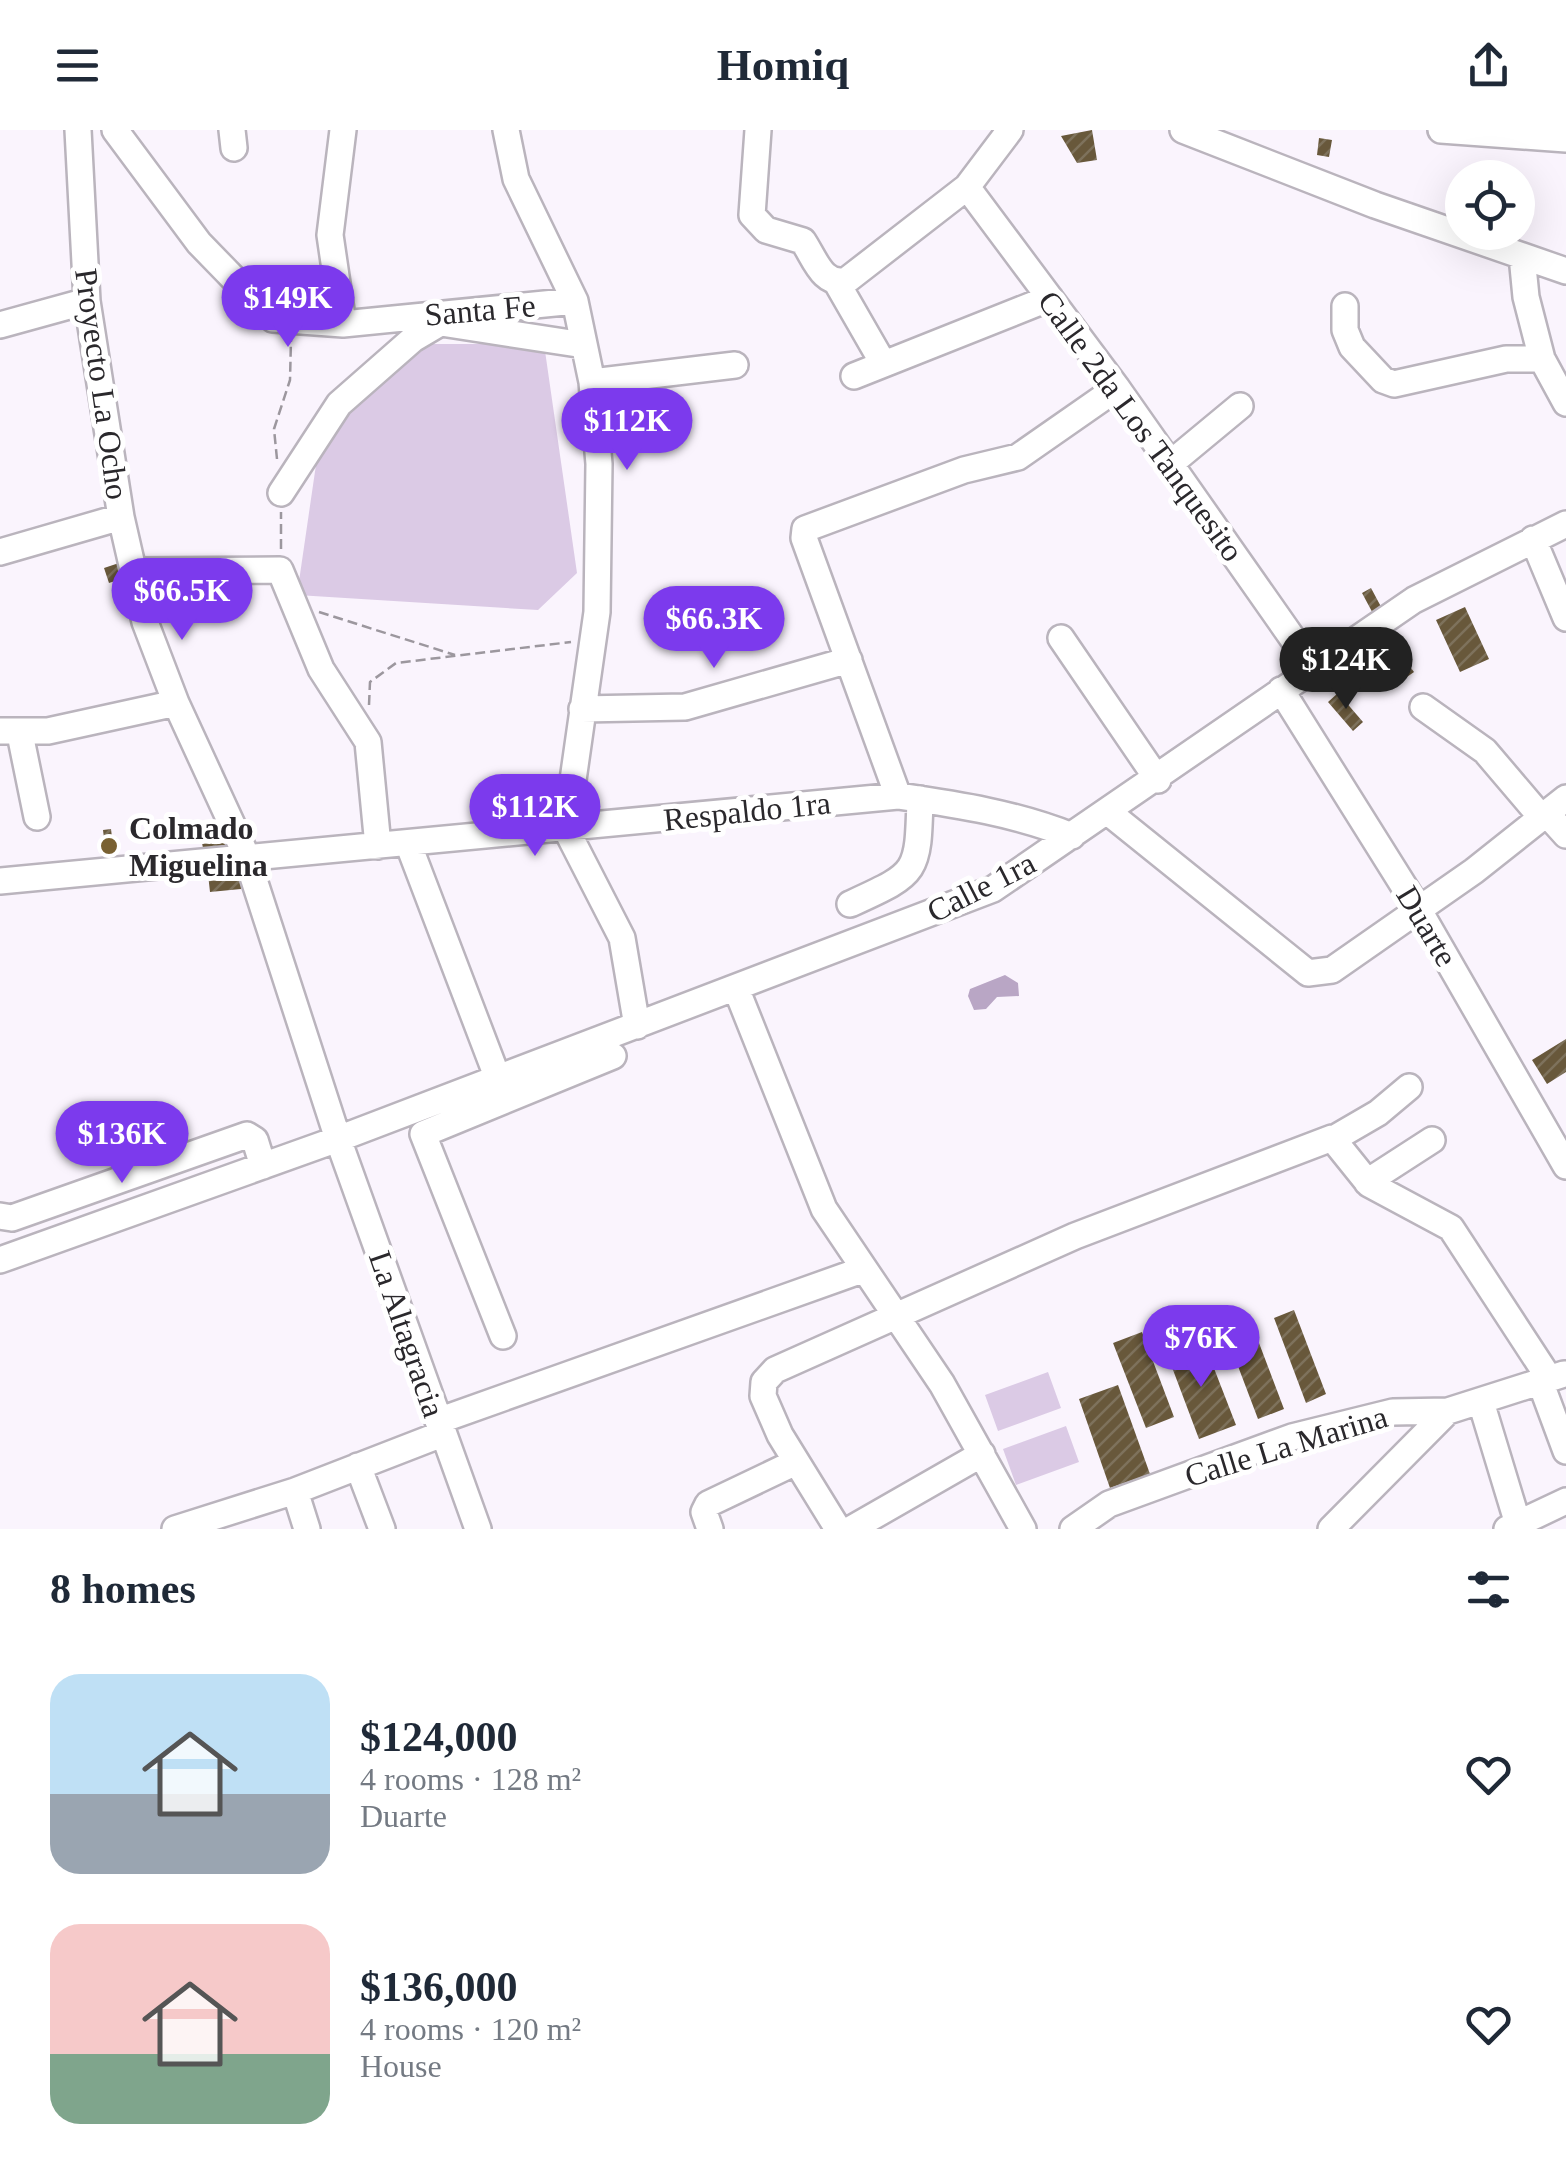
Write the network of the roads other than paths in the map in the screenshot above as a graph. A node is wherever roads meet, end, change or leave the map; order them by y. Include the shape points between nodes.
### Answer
1 (78, 130) edge
2 (115, 130) edge
3 (343, 130) edge
4 (506, 130) edge
5 (758, 130) edge
6 (1010, 130) edge
7 (1182, 130) edge
8 (1441, 130) edge
9 (1502, 132) edge
10 (1566, 139) edge
11 (967, 187) junction
12 (1522, 256) junction
13 (1566, 271) edge
14 (837, 283) junction
15 (1050, 298) junction
16 (87, 301) junction
17 (575, 301) junction
18 (1344, 306) dead end
19 (452, 316) junction
20 (342, 324) junction
21 (0, 326) edge
22 (584, 345) junction
23 (1542, 358) junction
24 (883, 363) junction
25 (735, 366) dead end
26 (854, 376) dead end
27 (592, 382) junction
28 (1117, 388) junction
29 (1566, 403) edge
30 (1240, 406) dead end
31 (1170, 464) junction
32 (281, 492) road end
33 (121, 516) junction
34 (1566, 524) edge
35 (1532, 539) junction
36 (0, 552) edge
37 (133, 571) junction
38 (1566, 618) edge
39 (1061, 638) dead end
40 (849, 660) junction
41 (1312, 666) junction
42 (1282, 690) junction
43 (176, 703) junction
44 (1423, 706) dead end
45 (582, 709) junction
46 (10, 733) edge
47 (1158, 780) junction
48 (909, 798) junction
49 (1551, 810) edge
50 (1108, 812) junction
51 (37, 817) dead end
52 (566, 828) junction
53 (1566, 835) edge
54 (1072, 836) junction
55 (408, 843) junction
56 (378, 846) junction
57 (246, 855) junction
58 (0, 881) edge
59 (850, 904) dead end
60 (1416, 907) junction
61 (736, 988) junction
62 (637, 1026) junction
63 (612, 1056) dead end
64 (498, 1079) junction
65 (1409, 1087) dead end
66 (419, 1122) junction
67 (1335, 1138) junction
68 (338, 1139) junction
69 (1432, 1140) dead end
70 (263, 1166) junction
71 (1566, 1166) edge
72 (1367, 1182) junction
73 (0, 1216) edge
74 (0, 1260) edge
75 (862, 1270) junction
76 (900, 1318) junction
77 (503, 1336) dead end
78 (1552, 1378) edge
79 (1481, 1402) junction
80 (1448, 1412) junction
81 (440, 1428) junction
82 (1566, 1451) edge
83 (982, 1454) junction
84 (796, 1462) junction
85 (358, 1466) junction
86 (295, 1490) junction
87 (1566, 1501) edge
88 (1512, 1526) edge
89 (1337, 1527) edge
90 (175, 1529) edge
91 (307, 1529) edge
92 (382, 1529) edge
93 (478, 1529) edge
94 (710, 1529) edge
95 (838, 1529) edge
96 (851, 1529) edge
97 (1023, 1529) edge
98 (1073, 1529) edge

1 - 16 street, Proyecto La Ocho
2 - 20 street, Santa Fe via 200,243 273,319
3 - 20 street via 330,235
4 - 17 street via 516,178
5 - 14 street via 752,215 766,230 803,241 826,279
6 - 11 street
7 - 12 street
8 - 9 street
9 - 10 street
11 - 14 street
11 - 15 street, Calle 2da Los Tanquesito
12 - 13 street
12 - 23 street
14 - 24 street
15 - 24 street
15 - 28 street, Calle 2da Los Tanquesito
16 - 21 street
16 - 33 street, Proyecto La Ocho
17 - 19 street, Santa Fe
17 - 22 street
18 - 23 street via 1352,347 1394,384 1506,358
19 - 20 street, Santa Fe
19 - 22 street
19 - 32 street via 413,339 340,404
22 - 27 street
23 - 29 street
24 - 26 street
25 - 27 street
27 - 45 street via 600,533
28 - 31 street, Calle 2da Los Tanquesito
28 - 40 street via 1018,457 806,528
30 - 31 street
31 - 41 street, Calle 2da Los Tanquesito
33 - 36 street
33 - 37 street, Proyecto La Ocho
34 - 35 street, Calle 1ra
35 - 38 street
35 - 41 street, Calle 1ra via 1432,590
37 - 43 street, Proyecto La Ocho
37 - 56 street via 280,570 321,668 368,742
39 - 47 street
40 - 45 street via 685,708
40 - 48 street
41 - 42 street, Calle 1ra
42 - 47 street, Calle 1ra
42 - 60 street, Duarte
43 - 46 street
43 - 57 street, Proyecto La Ocho
44 - 49 street
45 - 52 street
46 - 51 street
47 - 50 street, Calle 1ra
48 - 52 street, Respaldo 1ra
48 - 54 street, Respaldo 1ra via 998,811
48 - 59 street via 919,853 908,873
49 - 53 street
49 - 60 street
50 - 54 street, Calle 1ra
50 - 60 street via 1308,974 1332,970
52 - 55 street, Respaldo 1ra
52 - 62 street via 622,938
54 - 61 street, Calle 1ra via 992,888
55 - 56 street, Respaldo 1ra
55 - 64 street
56 - 57 street, Respaldo 1ra
57 - 58 street, Respaldo 1ra
57 - 68 street, Proyecto La Ocho
60 - 71 street, Duarte
61 - 62 street, Calle 1ra
61 - 75 street via 824,1209
62 - 64 street, Calle 1ra
63 - 66 street
64 - 66 street, Calle 1ra
65 - 67 street
66 - 68 street, Calle 1ra
66 - 77 street
67 - 72 street
67 - 76 street via 1075,1236
68 - 70 street, Calle 1ra
68 - 81 street, La Altagracia
69 - 72 street
70 - 73 street via 248,1135 12,1218
70 - 74 street, Calle 1ra
72 - 78 street via 1450,1228
75 - 76 street
75 - 81 street
76 - 83 street
76 - 84 street via 775,1370 764,1382 767,1408
78 - 79 street, Calle La Marina
78 - 82 street
79 - 80 street, Calle La Marina
79 - 88 street
80 - 89 street
80 - 98 street, Calle La Marina via 1393,1412 1292,1438 1109,1504
81 - 85 street
81 - 93 street, La Altagracia
83 - 96 street
83 - 97 street
84 - 94 street via 708,1504
84 - 95 street
85 - 86 street
85 - 92 street
86 - 90 street
86 - 91 street
87 - 88 street

